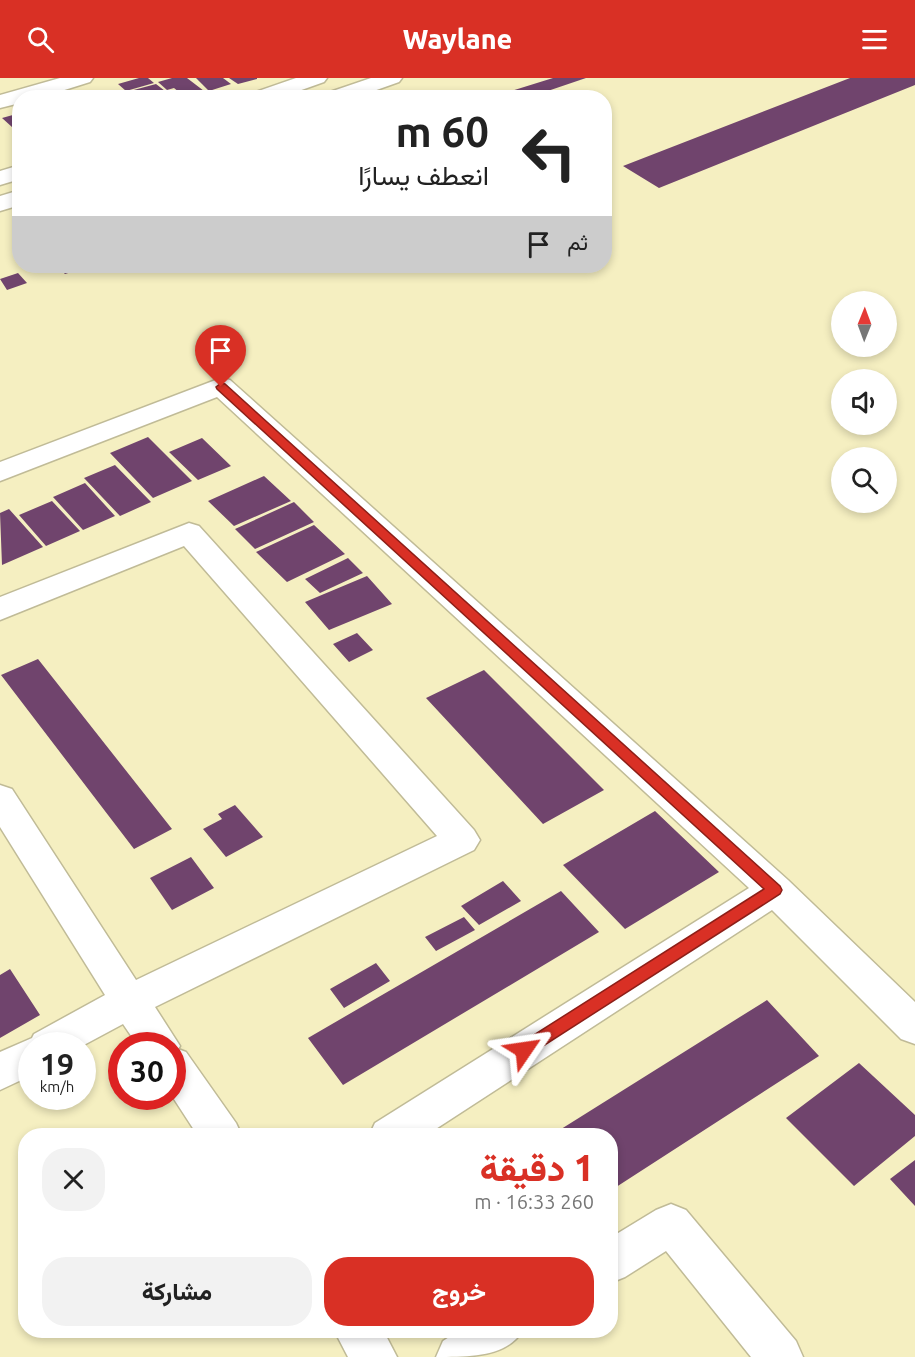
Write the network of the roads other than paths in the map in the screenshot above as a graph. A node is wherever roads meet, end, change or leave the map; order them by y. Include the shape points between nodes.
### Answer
1 (83, 78) edge
2 (317, 78) edge
3 (392, 78) edge
4 (42, 90) edge
5 (281, 90) edge
6 (355, 90) edge
7 (0, 472) edge
8 (0, 609) edge
9 (0, 798) edge
10 (775, 890) junction
11 (129, 1001) junction
12 (915, 1027) edge
13 (73, 1032) edge
14 (150, 1032) edge
15 (18, 1062) edge
16 (0, 1072) edge
17 (186, 1084) edge
18 (216, 1128) edge
19 (401, 1128) edge
20 (618, 1257) edge
21 (361, 1338) edge
22 (489, 1338) edge
23 (374, 1357) edge
24 (459, 1357) edge
25 (780, 1357) edge

1 - 4 street
2 - 5 street
3 - 6 street
7 - 10 street via 221,387
8 - 11 street via 189,533 462,840
9 - 11 street
10 - 12 street
10 - 19 street
11 - 13 street
11 - 14 street
15 - 16 street
17 - 18 street
20 - 25 street via 671,1224
21 - 23 street
22 - 24 street

